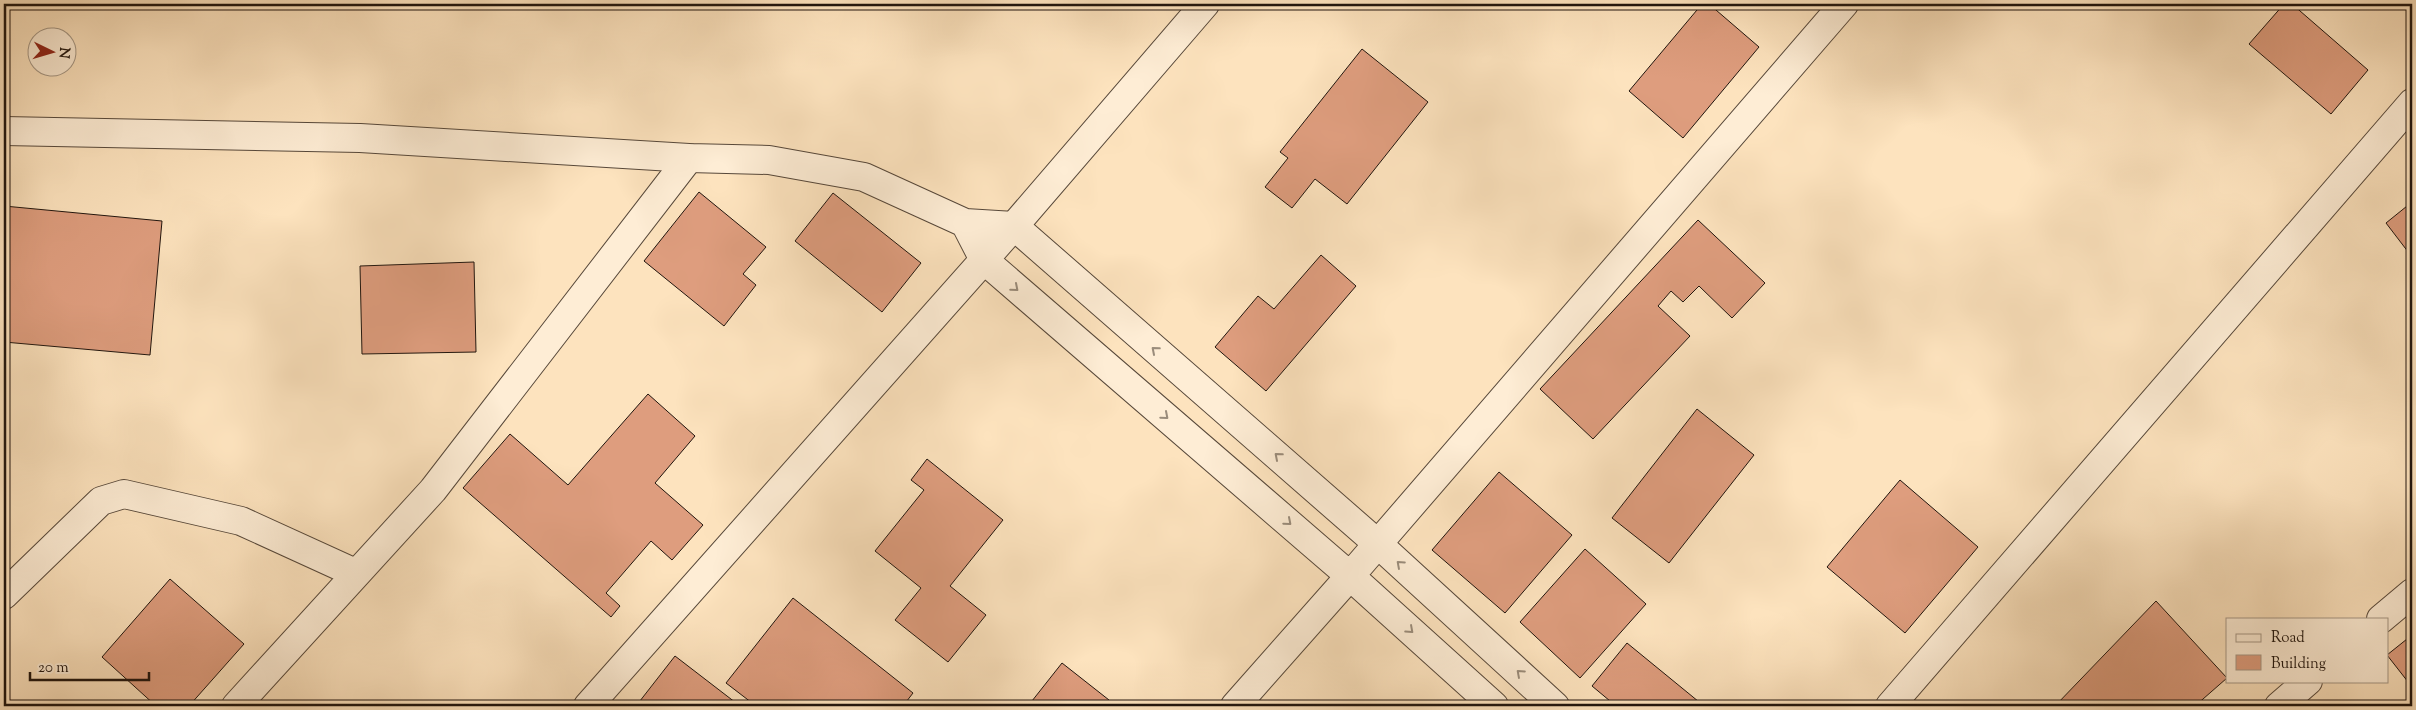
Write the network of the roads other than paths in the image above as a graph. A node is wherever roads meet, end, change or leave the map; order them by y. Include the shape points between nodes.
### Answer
1 (1205, 4) edge
2 (1844, 4) edge
3 (2412, 103) edge
4 (4, 131) edge
5 (689, 158) junction
6 (965, 222) junction
7 (1014, 226) junction
8 (984, 260) junction
9 (1378, 544) junction
10 (355, 573) junction
11 (1350, 576) junction
12 (2412, 592) edge
13 (4, 595) edge
14 (2383, 618) edge
15 (2307, 682) edge
16 (236, 706) edge
17 (588, 706) edge
18 (1235, 706) edge
19 (1494, 706) edge
20 (1556, 706) edge
21 (1890, 706) edge
22 (2279, 706) edge

1 - 7 street
2 - 9 street
3 - 21 street
4 - 5 street via 360,138
5 - 6 street via 769,160 864,177
5 - 10 street via 433,490
6 - 7 street
6 - 8 street
7 - 8 street
9 -> 7 street
8 -> 11 street
8 - 17 street
9 - 11 street
20 -> 9 street
10 - 13 street via 241,522 124,494 101,501
10 - 16 street
11 - 18 street
11 -> 19 street
12 - 14 street
15 - 22 street

